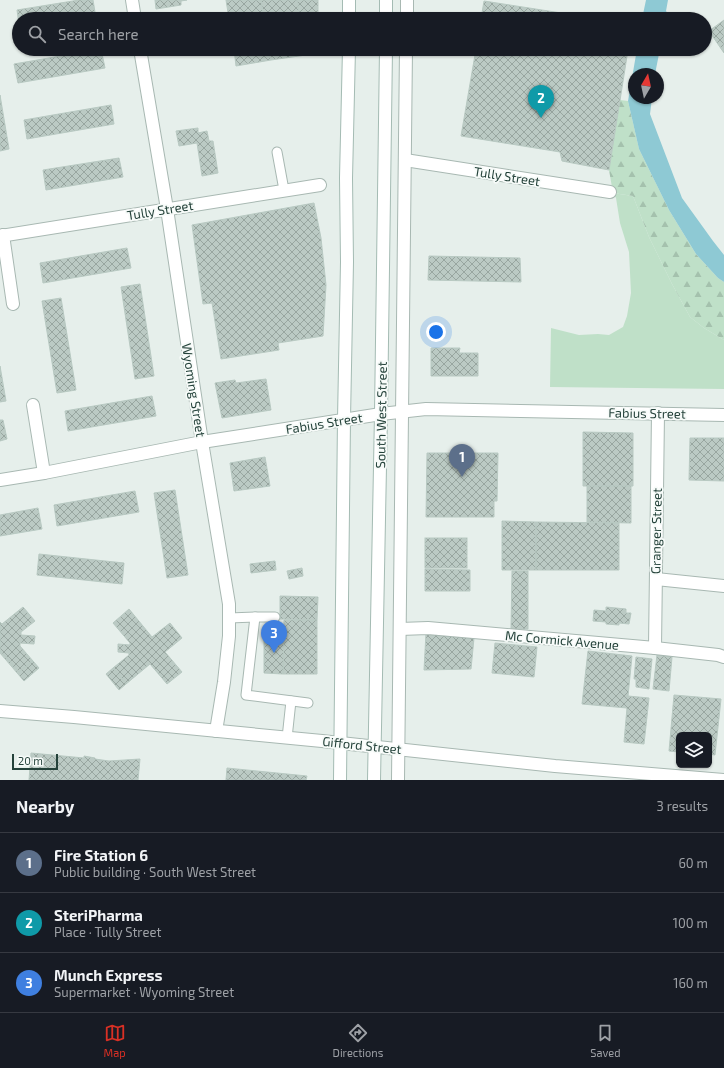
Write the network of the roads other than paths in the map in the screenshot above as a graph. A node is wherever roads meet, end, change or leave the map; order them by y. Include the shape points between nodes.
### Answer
1 (132, 0) edge
2 (349, 0) edge
3 (386, 0) edge
4 (407, 0) edge
5 (134, 12) edge
6 (349, 12) edge
7 (386, 12) edge
8 (407, 12) edge
9 (141, 56) edge
10 (348, 56) edge
11 (386, 56) edge
12 (406, 56) edge
13 (277, 152) dead end
14 (405, 160) junction
15 (320, 184) dead end
16 (284, 190) junction
17 (610, 192) dead end
18 (167, 209) junction
19 (2, 236) edge
20 (13, 304) dead end
21 (33, 405) dead end
22 (403, 411) junction
23 (658, 413) junction
24 (381, 414) junction
25 (724, 415) edge
26 (344, 419) junction
27 (202, 442) junction
28 (44, 473) junction
29 (0, 480) edge
30 (656, 579) junction
31 (724, 586) edge
32 (255, 617) junction
33 (275, 617) dead end
34 (229, 618) junction
35 (400, 629) junction
36 (655, 648) junction
37 (724, 657) edge
38 (291, 701) junction
39 (308, 703) dead end
40 (0, 711) edge
41 (216, 731) junction
42 (287, 738) junction
43 (341, 743) junction
44 (374, 746) junction
45 (399, 748) junction
46 (340, 780) edge
47 (374, 780) edge
48 (398, 780) edge
49 (724, 780) edge

1 - 5 street
2 - 6 street
3 - 7 street
4 - 8 street
9 - 18 street, Wyoming Street
10 - 26 street
11 - 24 street, South West Street
12 - 14 street, South West Street
13 - 16 lane
14 - 17 street, Tully Street
14 - 22 street, South West Street
15 - 16 street, Tully Street
16 - 18 street, Tully Street
18 - 19 street, Tully Street
18 - 27 street, Wyoming Street
19 - 20 street
21 - 28 street
22 - 23 street, Fabius Street via 426,409
22 - 24 street, Fabius Street
22 - 35 street, South West Street
23 - 25 street, Fabius Street
23 - 30 street, Granger Street
24 - 26 street, Fabius Street
24 - 44 street, South West Street
26 - 27 street, Fabius Street
26 - 43 street
27 - 28 street, Fabius Street
27 - 34 street, Wyoming Street via 229,604
28 - 29 street, Fabius Street
30 - 31 street
30 - 36 street, Granger Street
32 - 33 lane
32 - 34 lane
32 - 38 lane via 246,695
34 - 41 street, Wyoming Street via 224,682
35 - 36 street, Mc Cormick Avenue via 428,628
35 - 45 street, South West Street
36 - 37 street, Mc Cormick Avenue
38 - 39 lane
38 - 42 lane
40 - 41 street, Gifford Street
41 - 42 street, Gifford Street
42 - 43 street, Gifford Street
43 - 44 street, Gifford Street
43 - 46 street
44 - 45 street, Gifford Street
44 - 47 street, South West Street
45 - 48 street, South West Street
45 - 49 street, Gifford Street via 555,766

